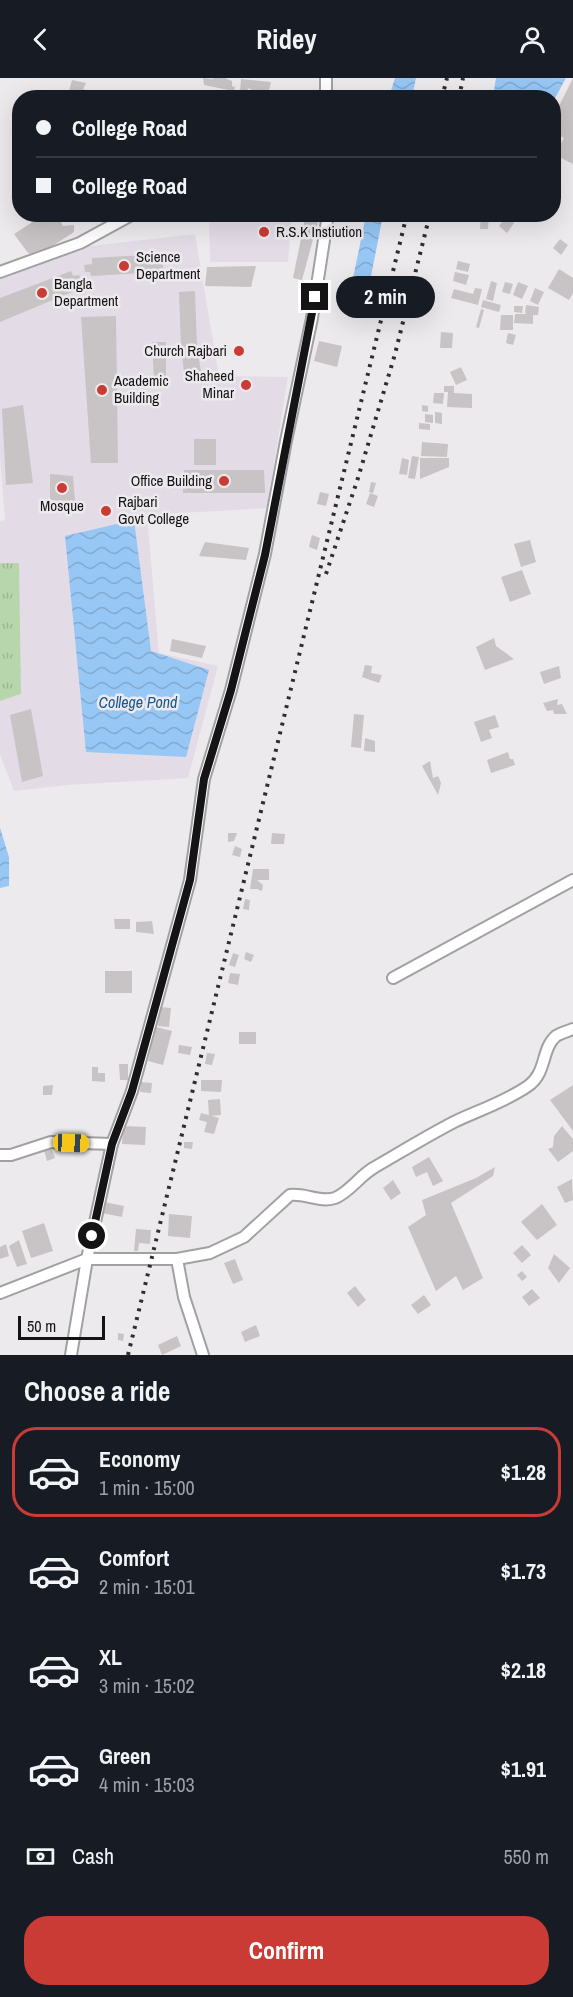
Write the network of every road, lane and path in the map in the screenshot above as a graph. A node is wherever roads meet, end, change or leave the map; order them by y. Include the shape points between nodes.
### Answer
1 (118, 222) edge
2 (327, 222) edge
3 (0, 272) edge
4 (573, 880) edge
5 (393, 978) dead end
6 (573, 1029) edge
7 (112, 1144) junction
8 (0, 1155) edge
9 (87, 1259) junction
10 (177, 1259) junction
11 (0, 1293) edge
12 (71, 1355) edge
13 (203, 1355) edge

1 - 3 street via 80,243
2 - 7 street via 265,555 204,779 190,880 132,1091
4 - 5 street
6 - 10 street via 552,1040 542,1070 530,1085 367,1171 334,1198 290,1195 244,1237 210,1252
7 - 8 street via 51,1142
7 - 9 street
9 - 10 street
9 - 11 street
9 - 12 street
10 - 13 street

